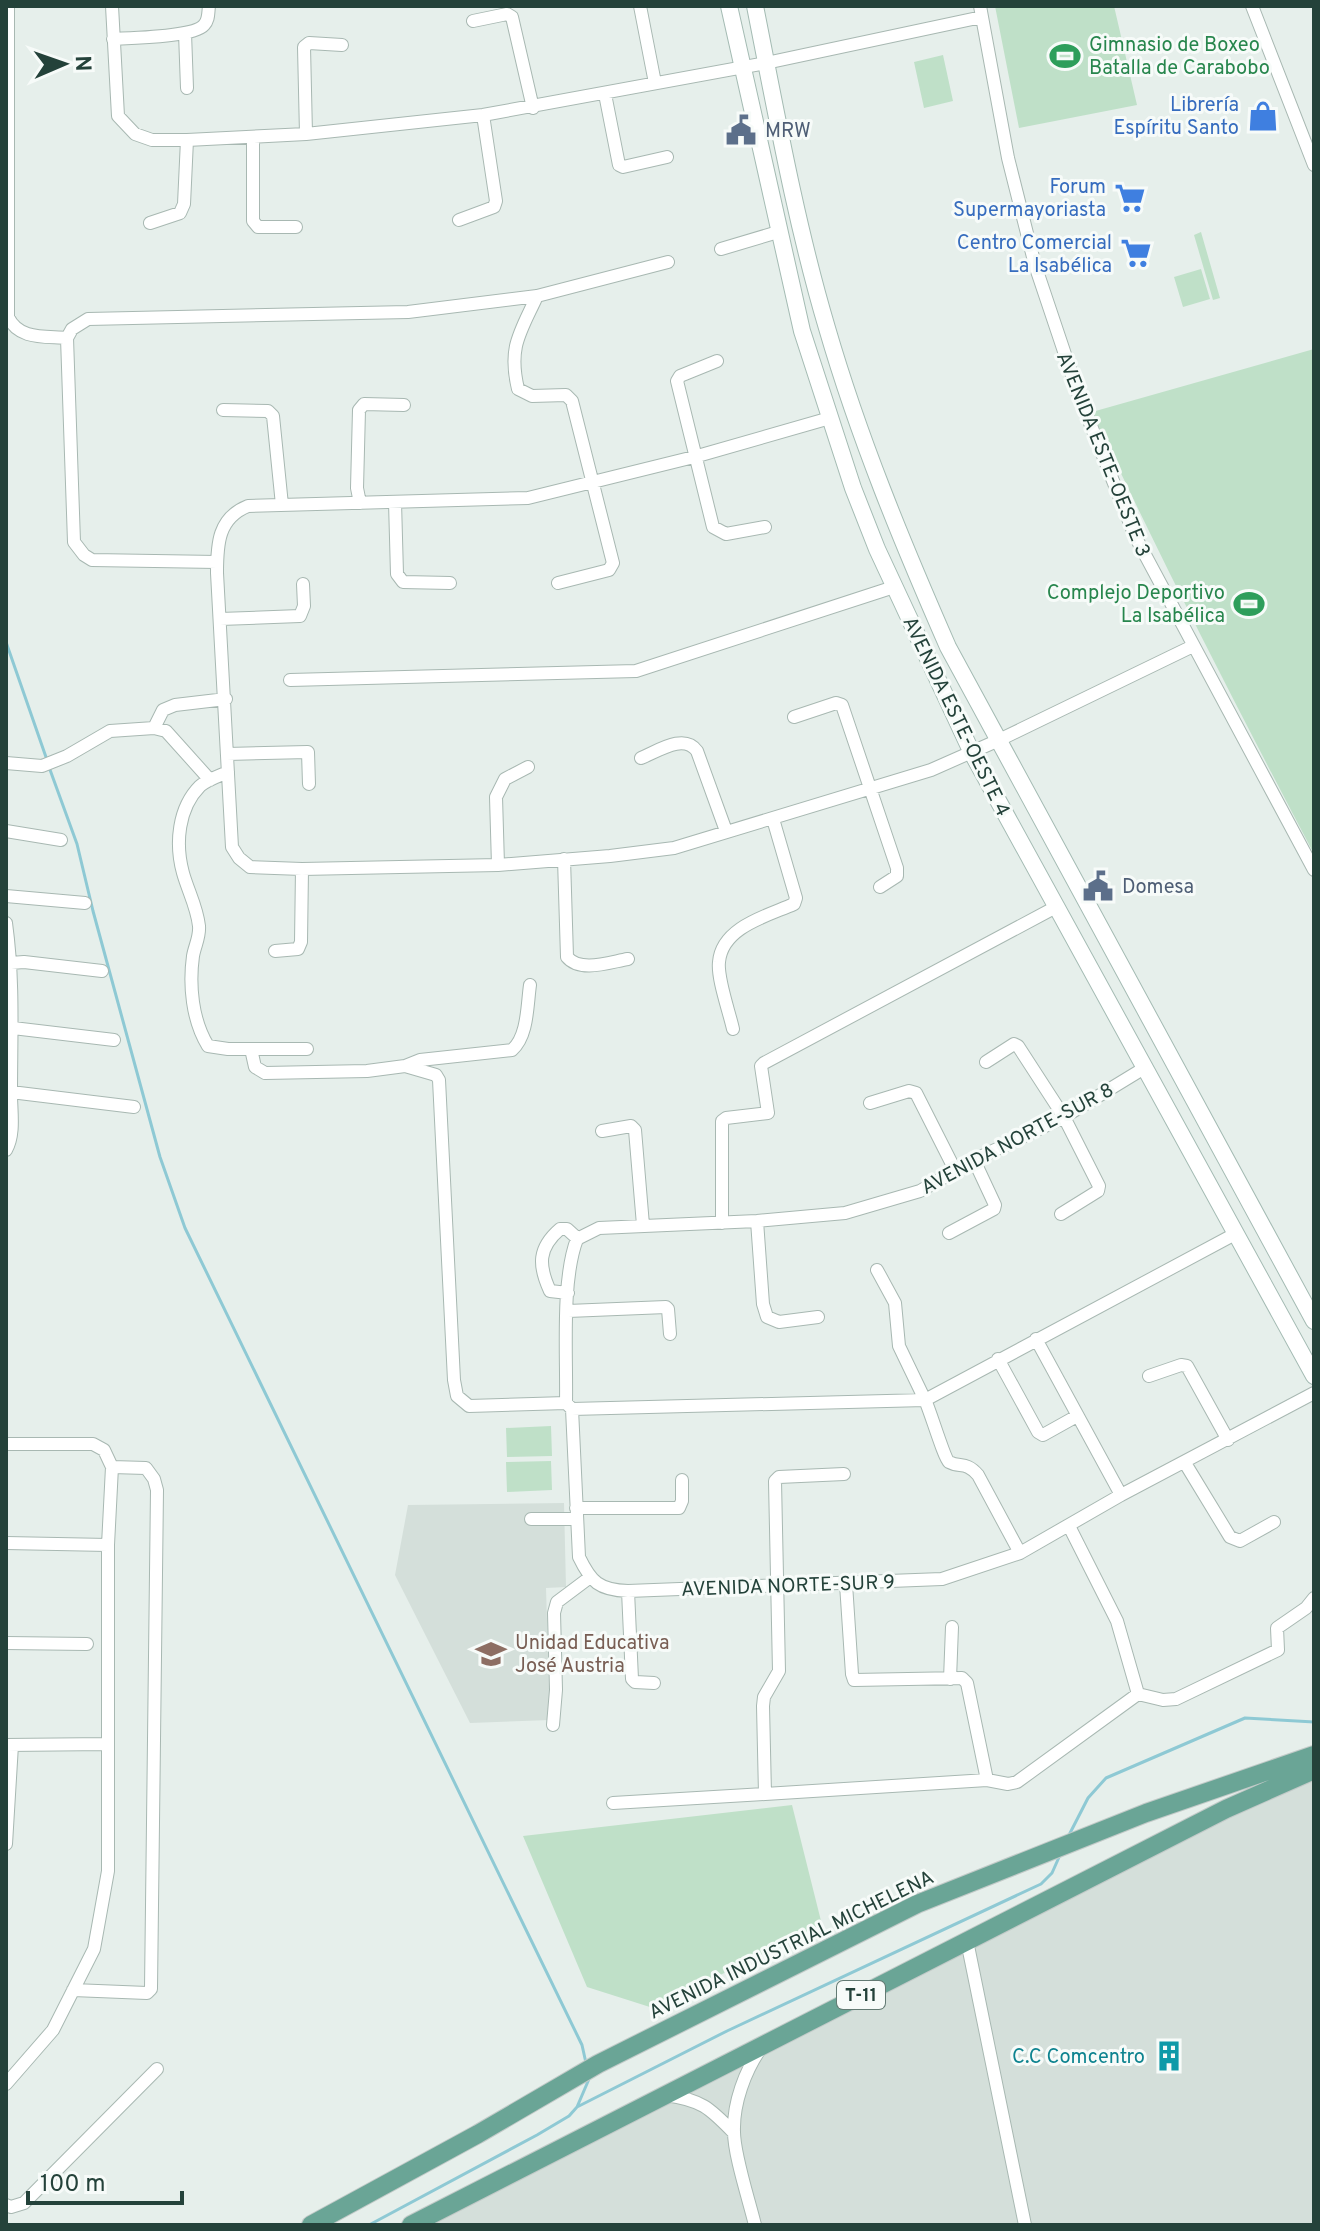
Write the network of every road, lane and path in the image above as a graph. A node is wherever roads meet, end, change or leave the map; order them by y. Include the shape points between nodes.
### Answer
1 (8, 6) edge
2 (112, 6) edge
3 (209, 6) edge
4 (640, 6) edge
5 (729, 6) edge
6 (755, 6) edge
7 (1252, 6) edge
8 (981, 11) edge
9 (473, 21) dead end
10 (185, 33) junction
11 (113, 39) junction
12 (342, 45) dead end
13 (766, 63) junction
14 (741, 67) junction
15 (655, 83) junction
16 (187, 88) dead end
17 (605, 94) junction
18 (533, 108) junction
19 (483, 115) junction
20 (306, 134) junction
21 (253, 138) junction
22 (187, 140) junction
23 (667, 157) dead end
24 (1314, 165) edge
25 (459, 220) dead end
26 (150, 223) dead end
27 (296, 227) dead end
28 (778, 232) junction
29 (721, 249) dead end
30 (668, 262) dead end
31 (537, 296) junction
32 (67, 338) junction
33 (717, 361) dead end
34 (404, 405) dead end
35 (223, 410) dead end
36 (830, 418) junction
37 (694, 457) junction
38 (593, 481) junction
39 (395, 502) junction
40 (360, 503) junction
41 (282, 505) junction
42 (765, 527) dead end
43 (217, 562) junction
44 (450, 583) dead end
45 (558, 583) dead end
46 (303, 584) dead end
47 (894, 587) junction
48 (220, 619) junction
49 (1193, 646) junction
50 (290, 680) dead end
51 (226, 699) junction
52 (794, 717) dead end
53 (154, 728) junction
54 (999, 740) junction
55 (972, 753) junction
56 (227, 754) junction
57 (641, 758) dead end
58 (6, 762) edge
59 (528, 767) dead end
60 (228, 772) junction
61 (210, 780) junction
62 (309, 784) dead end
63 (872, 788) junction
64 (773, 819) junction
65 (6, 831) edge
66 (726, 831) junction
67 (61, 840) dead end
68 (564, 859) junction
69 (498, 865) junction
70 (302, 869) junction
71 (1314, 870) edge
72 (880, 887) dead end
73 (6, 896) edge
74 (85, 903) dead end
75 (1056, 907) junction
76 (6, 923) edge
77 (275, 951) dead end
78 (628, 959) dead end
79 (11, 963) junction
80 (102, 971) dead end
81 (530, 985) dead end
82 (13, 1028) junction
83 (733, 1029) dead end
84 (114, 1040) dead end
85 (251, 1049) junction
86 (307, 1049) dead end
87 (986, 1062) dead end
88 (405, 1066) junction
89 (1146, 1067) junction
90 (11, 1092) junction
91 (870, 1103) dead end
92 (134, 1107) dead end
93 (1064, 1117) junction
94 (602, 1131) dead end
95 (7, 1148) edge
96 (974, 1160) junction
97 (955, 1170) junction
98 (1061, 1214) dead end
99 (757, 1221) junction
100 (722, 1223) junction
101 (643, 1225) junction
102 (949, 1233) dead end
103 (1235, 1234) junction
104 (578, 1239) junction
105 (877, 1270) dead end
106 (568, 1293) junction
107 (568, 1311) junction
108 (818, 1317) dead end
109 (1314, 1321) edge
110 (670, 1334) dead end
111 (1036, 1339) junction
112 (998, 1359) junction
113 (1149, 1376) dead end
114 (1314, 1376) edge
115 (1314, 1393) edge
116 (925, 1400) junction
117 (569, 1406) junction
118 (1077, 1416) junction
119 (1228, 1440) junction
120 (6, 1444) edge
121 (1185, 1463) junction
122 (112, 1467) junction
123 (844, 1474) dead end
124 (682, 1480) dead end
125 (1121, 1495) junction
126 (576, 1514) junction
127 (531, 1519) dead end
128 (1274, 1522) dead end
129 (1069, 1526) junction
130 (6, 1543) edge
131 (108, 1545) junction
132 (1020, 1553) junction
133 (589, 1578) junction
134 (846, 1584) junction
135 (776, 1587) junction
136 (628, 1591) junction
137 (1314, 1598) edge
138 (952, 1627) dead end
139 (6, 1643) edge
140 (87, 1644) dead end
141 (950, 1679) junction
142 (654, 1683) dead end
143 (1138, 1694) junction
144 (553, 1725) dead end
145 (108, 1744) junction
146 (9, 1745) edge
147 (1314, 1755) edge
148 (1314, 1770) edge
149 (987, 1780) junction
150 (765, 1794) junction
151 (613, 1803) dead end
152 (6, 1844) edge
153 (967, 1941) junction
154 (73, 1990) junction
155 (763, 2045) junction
156 (157, 2069) dead end
157 (6, 2084) edge
158 (665, 2095) junction
159 (734, 2133) junction
160 (6, 2205) edge
161 (311, 2225) edge
162 (411, 2225) edge
163 (755, 2225) edge
164 (1025, 2225) edge

1 - 32 street via 8,317 23,334
2 - 11 street
3 - 10 street via 202,29
4 - 15 street
5 - 14 main road, AVENIDA ESTE-OESTE 4
6 - 13 main road
7 - 24 street
8 - 13 street
8 - 49 street, AVENIDA ESTE-OESTE 3 via 1008,158 1059,342 1135,536
9 - 18 street via 512,17
10 - 11 street
10 - 16 street
11 - 22 street via 118,116 135,134 152,140
12 - 20 street via 304,47
13 - 14 street
13 - 54 main road via 826,325 859,430 948,647
14 - 15 street
14 - 28 main road, AVENIDA ESTE-OESTE 4
15 - 17 street
17 - 18 street
17 - 23 street via 619,165
18 - 19 street
19 - 20 street
19 - 25 street via 496,201 494,207
20 - 21 street
21 - 22 street
21 - 27 street via 253,221 258,227
22 - 26 street via 180,213
28 - 29 street
28 - 36 main road, AVENIDA ESTE-OESTE 4
30 - 31 street
31 - 32 street via 408,312 88,319
31 - 38 street via 514,347 518,389 532,396 566,395 572,401
32 - 43 street via 74,542 92,560
33 - 37 street via 677,381
34 - 40 street via 364,404 359,410
35 - 41 street via 268,411 273,416
36 - 37 street
36 - 47 main road, AVENIDA ESTE-OESTE 4
37 - 38 street
37 - 42 street via 713,527 726,534
38 - 39 street via 528,498
38 - 45 street via 613,563 609,570
39 - 40 street
39 - 44 street via 397,574 403,582
40 - 41 street
41 - 43 street via 235,511 223,528
43 - 48 street
46 - 48 street via 300,616
47 - 50 street via 636,671
47 - 55 main road, AVENIDA ESTE-OESTE 4
48 - 51 street
49 - 54 street
49 - 71 street, AVENIDA ESTE-OESTE 3
51 - 53 street via 175,705 163,710
51 - 56 street
52 - 63 street via 842,705
53 - 58 street via 110,731 42,766
53 - 61 street via 166,731
54 - 55 street
54 - 109 main road
55 - 63 street
55 - 75 main road, AVENIDA ESTE-OESTE 4
56 - 60 street
56 - 62 street via 308,752
57 - 66 street via 684,741 692,744
59 - 69 street via 505,779 496,797
60 - 61 street
60 - 70 street via 232,847 239,858 250,867
61 - 85 street via 190,800 179,834 183,873 199,923 193,997 208,1046
63 - 64 street
63 - 72 street via 897,868 897,876
64 - 66 street
64 - 83 street via 796,898 794,904 738,930 724,944 718,963
65 - 67 street
66 - 68 street via 674,848
68 - 69 street
68 - 78 street via 567,957 581,966
69 - 70 street
70 - 77 street via 301,942 298,949
73 - 74 street
75 - 89 main road, AVENIDA ESTE-OESTE 4
75 - 100 street via 764,1063 768,1113 722,1121
76 - 79 street
79 - 80 street
79 - 82 street
81 - 88 street via 523,1031 512,1050
82 - 84 street
82 - 90 street
85 - 86 street
85 - 88 street via 255,1067 272,1074
87 - 93 street via 1018,1046
88 - 117 street via 439,1080 457,1396 469,1406
89 - 93 street, AVENIDA NORTE-SUR 8
89 - 103 main road, AVENIDA ESTE-OESTE 4
90 - 92 street
90 - 95 street
91 - 97 street via 916,1093
93 - 96 street, AVENIDA NORTE-SUR 8
93 - 98 street via 1099,1186
94 - 101 street via 631,1126 635,1130
96 - 97 street, AVENIDA NORTE-SUR 8
96 - 102 street via 994,1209
97 - 99 street, AVENIDA NORTE-SUR 8 via 920,1191 845,1213
99 - 100 street, AVENIDA NORTE-SUR 8
99 - 108 street via 767,1317 779,1322
100 - 101 street, AVENIDA NORTE-SUR 8
101 - 104 street, AVENIDA NORTE-SUR 8 via 599,1228
103 - 111 street
103 - 114 main road, AVENIDA ESTE-OESTE 4
104 - 106 street via 570,1257
104 - 106 street via 560,1229 546,1241 542,1255 550,1291
105 - 116 street via 895,1303 899,1346
106 - 107 street
107 - 110 street via 666,1307
107 - 117 street
111 - 112 street
111 - 118 street
112 - 116 street
112 - 118 street via 1038,1432 1043,1435
113 - 119 street via 1187,1366
115 - 119 street, AVENIDA NORTE-SUR 9
116 - 117 street
116 - 132 street via 945,1459 978,1475
117 - 126 street
118 - 125 street
119 - 121 street, AVENIDA NORTE-SUR 9
120 - 122 street via 93,1444 104,1450
121 - 125 street, AVENIDA NORTE-SUR 9
121 - 128 street via 1230,1537 1240,1541
122 - 131 street
122 - 154 street via 146,1468 157,1490 151,1989
123 - 135 street via 775,1481
124 - 126 street via 679,1508
125 - 129 street, AVENIDA NORTE-SUR 9
126 - 127 street
126 - 133 street via 579,1557
129 - 132 street, AVENIDA NORTE-SUR 9
129 - 143 street via 1117,1621
130 - 131 street
131 - 145 street
132 - 134 street, AVENIDA NORTE-SUR 9 via 942,1579
133 - 136 street, AVENIDA NORTE-SUR 9 via 612,1591
133 - 144 street via 557,1602 554,1613
134 - 135 street, AVENIDA NORTE-SUR 9
134 - 141 street via 854,1680
135 - 136 street, AVENIDA NORTE-SUR 9
135 - 150 street via 779,1671 764,1697
136 - 142 street via 632,1679
137 - 143 street via 1277,1628 1278,1650 1176,1699
138 - 141 street
139 - 140 street
141 - 149 street via 967,1683
143 - 149 street via 1017,1782
145 - 146 street
145 - 154 street via 108,1871 94,1949
146 - 152 street
147 - 161 main road, AVENIDA INDUSTRIAL MICHELENA via 1092,1834 917,1904 590,2068
148 - 153 main road, T-11
149 - 150 street
150 - 151 street
153 - 155 main road, T-11
153 - 164 street
154 - 157 street via 53,2030
155 - 158 main road, T-11
155 - 159 street via 739,2095
156 - 160 street via 24,2203
158 - 159 street via 692,2099
158 - 162 main road, T-11
159 - 163 street

